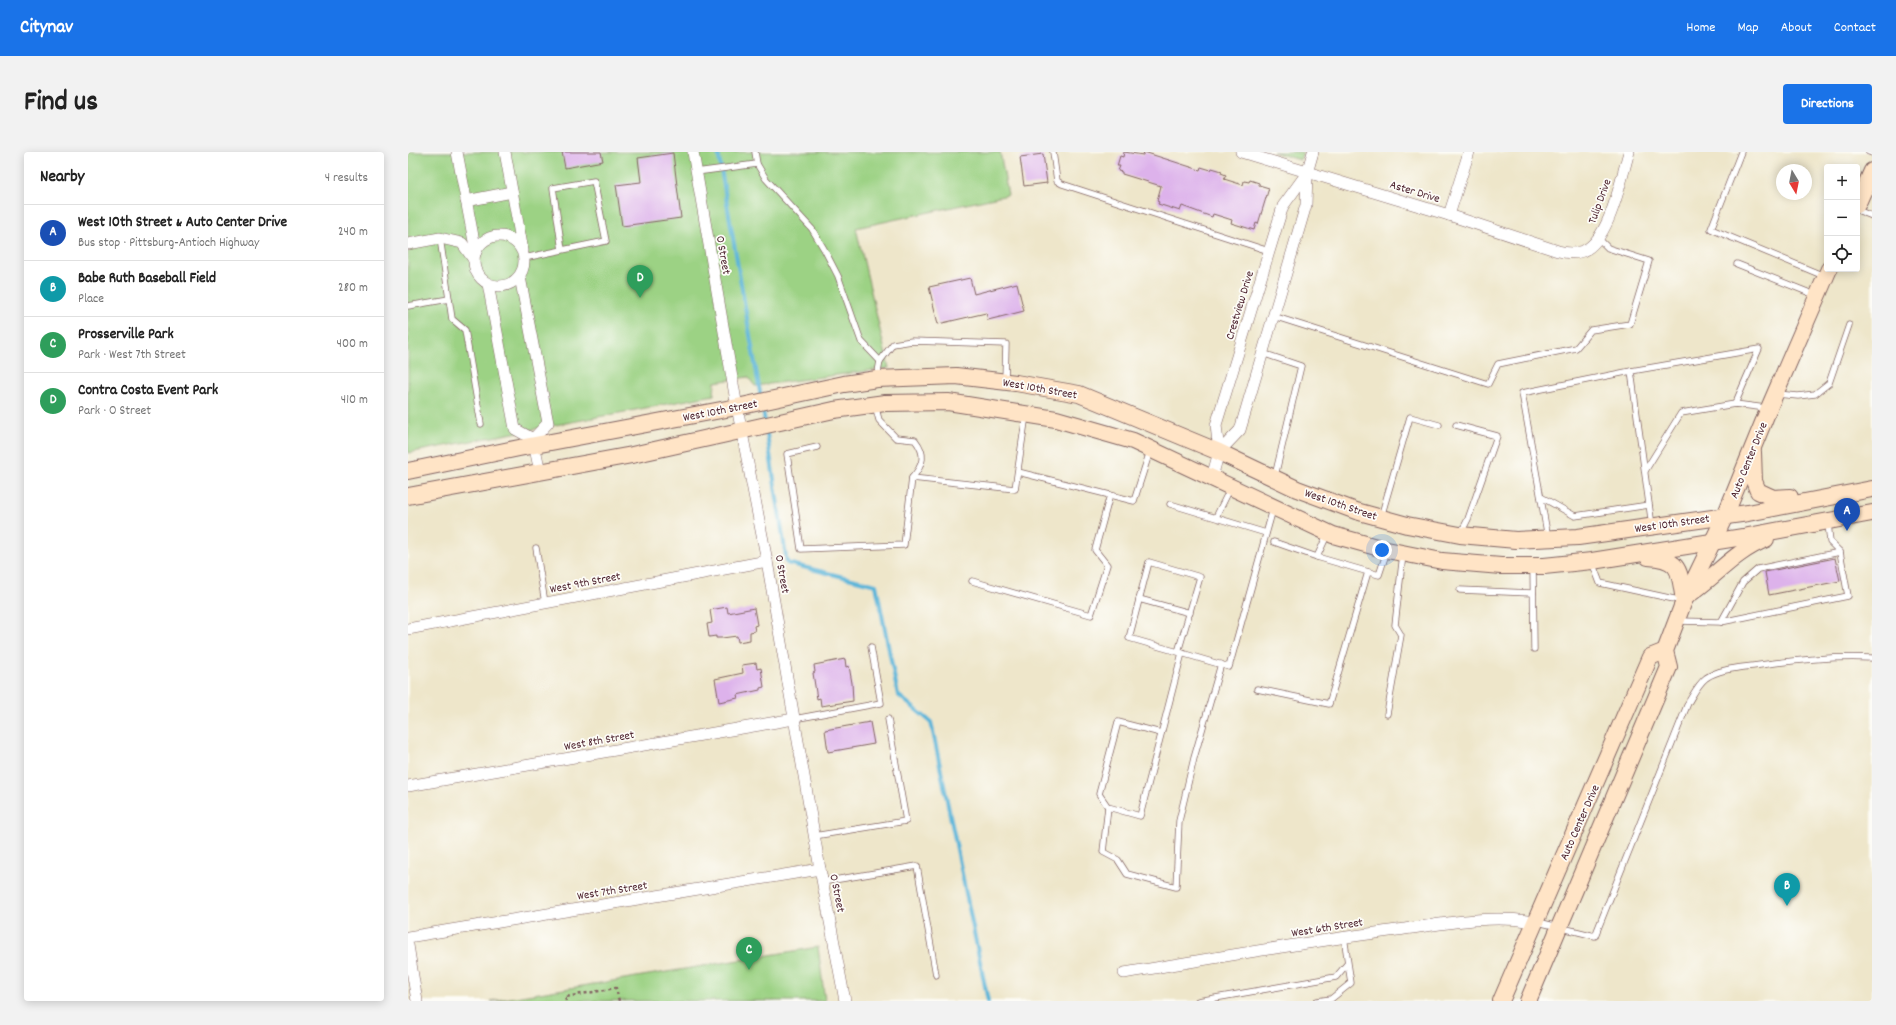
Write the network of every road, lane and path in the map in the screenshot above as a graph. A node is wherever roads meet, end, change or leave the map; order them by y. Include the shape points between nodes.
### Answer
1 (457, 152) edge
2 (504, 152) edge
3 (693, 152) edge
4 (755, 152) edge
5 (1053, 152) edge
6 (1241, 152) edge
7 (1313, 152) edge
8 (1469, 152) edge
9 (1629, 152) edge
10 (1740, 152) edge
11 (1869, 152) edge
12 (1872, 153) edge
13 (758, 164) junction
14 (1872, 171) edge
15 (696, 172) junction
16 (1307, 173) junction
17 (512, 192) junction
18 (466, 200) junction
19 (1859, 200) edge
20 (1860, 211) edge
21 (1449, 215) junction
22 (1872, 216) edge
23 (440, 238) junction
24 (1598, 238) junction
25 (408, 244) edge
26 (562, 250) junction
27 (1270, 251) junction
28 (1582, 251) joint
29 (475, 256) junction
30 (524, 256) junction
31 (1736, 264) dead end
32 (1828, 273) edge
33 (520, 277) junction
34 (488, 284) junction
35 (1818, 296) junction
36 (449, 299) junction
37 (408, 306) edge
38 (1273, 316) junction
39 (1849, 325) dead end
40 (1262, 353) junction
41 (880, 361) junction
42 (1631, 371) junction
43 (877, 379) junction
44 (1005, 382) junction
45 (1772, 401) junction
46 (1735, 404) junction
47 (875, 405) junction
48 (737, 407) junction
49 (1026, 414) junction
50 (482, 424) dead end
51 (1439, 425) dead end
52 (1456, 425) dead end
53 (742, 431) junction
54 (533, 442) junction
55 (817, 447) dead end
56 (1753, 448) junction
57 (1151, 450) junction
58 (1219, 452) junction
59 (408, 471) edge
60 (1645, 471) junction
61 (540, 472) junction
62 (1018, 472) junction
63 (1212, 477) junction
64 (912, 478) junction
65 (1274, 478) junction
66 (1231, 486) junction
67 (1872, 489) edge
68 (1841, 494) junction
69 (1110, 495) junction
70 (408, 496) edge
71 (1541, 497) junction
72 (1170, 504) dead end
73 (1649, 505) junction
74 (1274, 507) junction
75 (1872, 513) edge
76 (1725, 516) junction
77 (1216, 517) junction
78 (1381, 518) junction
79 (1828, 522) junction
80 (1652, 526) junction
81 (1790, 529) junction
82 (1266, 533) junction
83 (1328, 533) junction
84 (1460, 535) junction
85 (1548, 538) junction
86 (1274, 542) dead end
87 (1712, 542) junction
88 (536, 548) dead end
89 (1387, 550) junction
90 (1840, 552) junction
91 (1403, 554) junction
92 (1629, 555) junction
93 (1317, 557) junction
94 (767, 561) junction
95 (1592, 562) junction
96 (1533, 566) junction
97 (1368, 572) junction
98 (972, 582) dead end
99 (1460, 590) dead end
100 (1533, 592) junction
101 (1139, 599) junction
102 (1685, 599) junction
103 (545, 603) junction
104 (1190, 613) junction
105 (1677, 620) junction
106 (1721, 622) junction
107 (408, 629) edge
108 (871, 646) dead end
109 (1534, 650) dead end
110 (1665, 651) junction
111 (1180, 652) junction
112 (1872, 658) edge
113 (1221, 664) junction
114 (1257, 689) dead end
115 (1387, 714) dead end
116 (794, 719) junction
117 (888, 719) dead end
118 (1161, 733) junction
119 (408, 786) edge
120 (1108, 807) junction
121 (814, 836) junction
122 (820, 869) junction
123 (822, 882) junction
124 (1535, 922) junction
125 (1560, 929) junction
126 (408, 937) edge
127 (1344, 937) junction
128 (408, 945) edge
129 (1347, 964) junction
130 (1124, 973) dead end
131 (936, 975) dead end
132 (417, 1001) edge
133 (566, 1001) edge
134 (619, 1001) edge
135 (845, 1001) edge
136 (1198, 1001) edge
137 (1317, 1001) edge
138 (1501, 1001) edge
139 (1528, 1001) edge

1 - 18 street
2 - 17 street
3 - 15 street, O Street
4 - 13 lane
5 - 27 lane via 1057,181 1062,184
6 - 16 street, Aster Drive
7 - 16 street, Crestview Drive
8 - 21 street
9 - 24 street, Tulip Drive via 1608,220
10 - 32 lane via 1711,229
11 - 12 lane
13 - 15 lane
13 - 41 lane via 766,179 812,229 838,276 861,341
14 - 19 main road
15 - 48 street, O Street
16 - 21 street, Aster Drive
16 - 27 street, Crestview Drive via 1283,206
16 - 38 street, Crestview Drive via 1306,205
17 - 18 street
17 - 30 street
18 - 29 street
20 - 22 lane
21 - 28 street, Aster Drive via 1558,252
23 - 25 street
23 - 29 street via 462,243
23 - 36 lane
24 - 28 street, Tulip Drive
24 - 38 lane via 1608,248 1649,261 1630,324 1591,330 1576,348 1498,364 1488,384
26 - 26 lane via 606,241 594,181 553,188
26 - 30 lane
27 - 58 street, Crestview Drive via 1216,425
29 - 30 street via 480,244 496,236 505,236 520,246
29 - 34 street via 475,269 479,277
30 - 33 street via 524,270
31 - 35 lane
32 - 35 main road, Auto Center Drive
33 - 34 street via 507,286
33 - 54 street via 548,423
34 - 54 street via 516,429
35 - 45 main road, Auto Center Drive
36 - 37 lane
36 - 50 lane via 452,319 465,330
38 - 40 street, Crestview Drive
39 - 45 lane via 1828,383 1815,394
40 - 58 street, Crestview Drive via 1240,430
40 - 65 lane via 1301,366
41 - 43 lane
41 - 44 lane via 893,344 912,341 1006,344
42 - 46 lane via 1759,348
42 - 60 lane
42 - 71 lane via 1522,393
43 - 44 main road, West 10th Street via 956,376
43 - 48 main road, West 10th Street
44 - 58 main road, West 10th Street via 1079,394
45 - 46 lane
45 - 56 main road, Auto Center Drive
46 - 60 lane via 1681,413
47 - 49 main road, West 10th Street via 948,402
47 - 53 main road, West 10th Street via 834,410
47 - 64 lane via 879,420 896,438 915,440 922,450 922,459
48 - 53 street, O Street
48 - 54 main road, West 10th Street
49 - 57 main road, West 10th Street via 1064,421 1133,441
49 - 62 lane
51 - 78 lane via 1410,418
52 - 84 lane via 1497,436
53 - 61 main road, West 10th Street
53 - 94 street, O Street
54 - 59 main road, West 10th Street
54 - 61 street
55 - 64 lane via 787,454 801,549 904,545
56 - 68 main road via 1754,481 1758,491 1766,496 1773,498
56 - 76 main road, Auto Center Drive
57 - 63 main road, West 10th Street
57 - 69 lane via 1134,501
58 - 63 street, Crestview Drive
58 - 65 main road, West 10th Street
60 - 73 lane
61 - 70 main road, West 10th Street
62 - 64 lane via 1015,489
62 - 69 lane
63 - 66 main road, West 10th Street
65 - 78 main road, West 10th Street via 1297,489
66 - 74 main road, West 10th Street
66 - 77 lane
67 - 68 main road
68 - 76 main road, West 10th Street
69 - 98 lane via 1095,550 1107,565 1091,615
71 - 73 lane via 1575,516
71 - 85 lane
72 - 77 lane
73 - 80 lane
74 - 82 lane
74 - 83 main road, West 10th Street
75 - 79 main road
76 - 80 main road, West 10th Street
76 - 87 main road, Auto Center Drive
77 - 82 lane
78 - 84 main road, West 10th Street
79 - 81 main road
79 - 90 lane via 1830,542
80 - 85 main road, West 10th Street via 1578,537
81 - 87 main road, West 10th Street
81 - 102 main road via 1745,549
82 - 113 lane via 1229,667
83 - 89 main road, West 10th Street
83 - 93 lane
84 - 85 main road, West 10th Street via 1516,540
86 - 93 lane
87 - 92 main road, West 10th Street
87 - 102 main road, Auto Center Drive
88 - 103 lane
89 - 91 main road, West 10th Street
89 - 97 lane via 1379,575
90 - 106 lane via 1758,569 1743,582
90 - 106 lane via 1848,596
91 - 96 main road, West 10th Street via 1442,561
91 - 115 lane via 1395,624 1401,635
92 - 95 main road, West 10th Street
92 - 102 main road via 1663,558 1675,564 1680,574
93 - 97 lane
94 - 103 street, West 9th Street
94 - 116 street, O Street
95 - 96 main road, West 10th Street
95 - 102 lane via 1600,583
96 - 100 lane
97 - 114 lane via 1329,704
99 - 100 lane
100 - 109 lane
101 - 104 lane
101 - 104 lane via 1149,562 1200,577
101 - 111 lane via 1129,638
102 - 105 main road, Auto Center Drive
103 - 107 street, West 9th Street
104 - 111 lane
105 - 106 lane
105 - 110 main road, Auto Center Drive
108 - 116 lane via 881,703
110 - 124 main road, Auto Center Drive via 1650,657
110 - 125 main road, Auto Center Drive via 1669,668
111 - 113 lane
111 - 118 lane
112 - 125 lane via 1845,656 1790,660 1720,672 1706,678 1688,703 1595,936
113 - 120 lane via 1179,821 1176,887 1127,874 1118,860 1104,852
116 - 119 street, West 8th Street
116 - 121 street, O Street
117 - 121 lane via 906,821
118 - 120 lane via 1140,816
118 - 120 lane via 1118,722 1099,794
121 - 122 street, O Street
122 - 123 street, O Street
122 - 126 street, West 7th Street
123 - 131 lane via 917,866
123 - 135 street, O Street
124 - 125 lane
124 - 127 street, West 6th Street via 1516,918 1488,918
124 - 138 main road, Auto Center Drive
125 - 139 main road, Auto Center Drive
127 - 129 lane
127 - 130 street, West 6th Street
128 - 132 street
129 - 136 lane via 1336,977
129 - 137 lane via 1351,983 1331,999
133 - 134 path via 565,997 616,988

